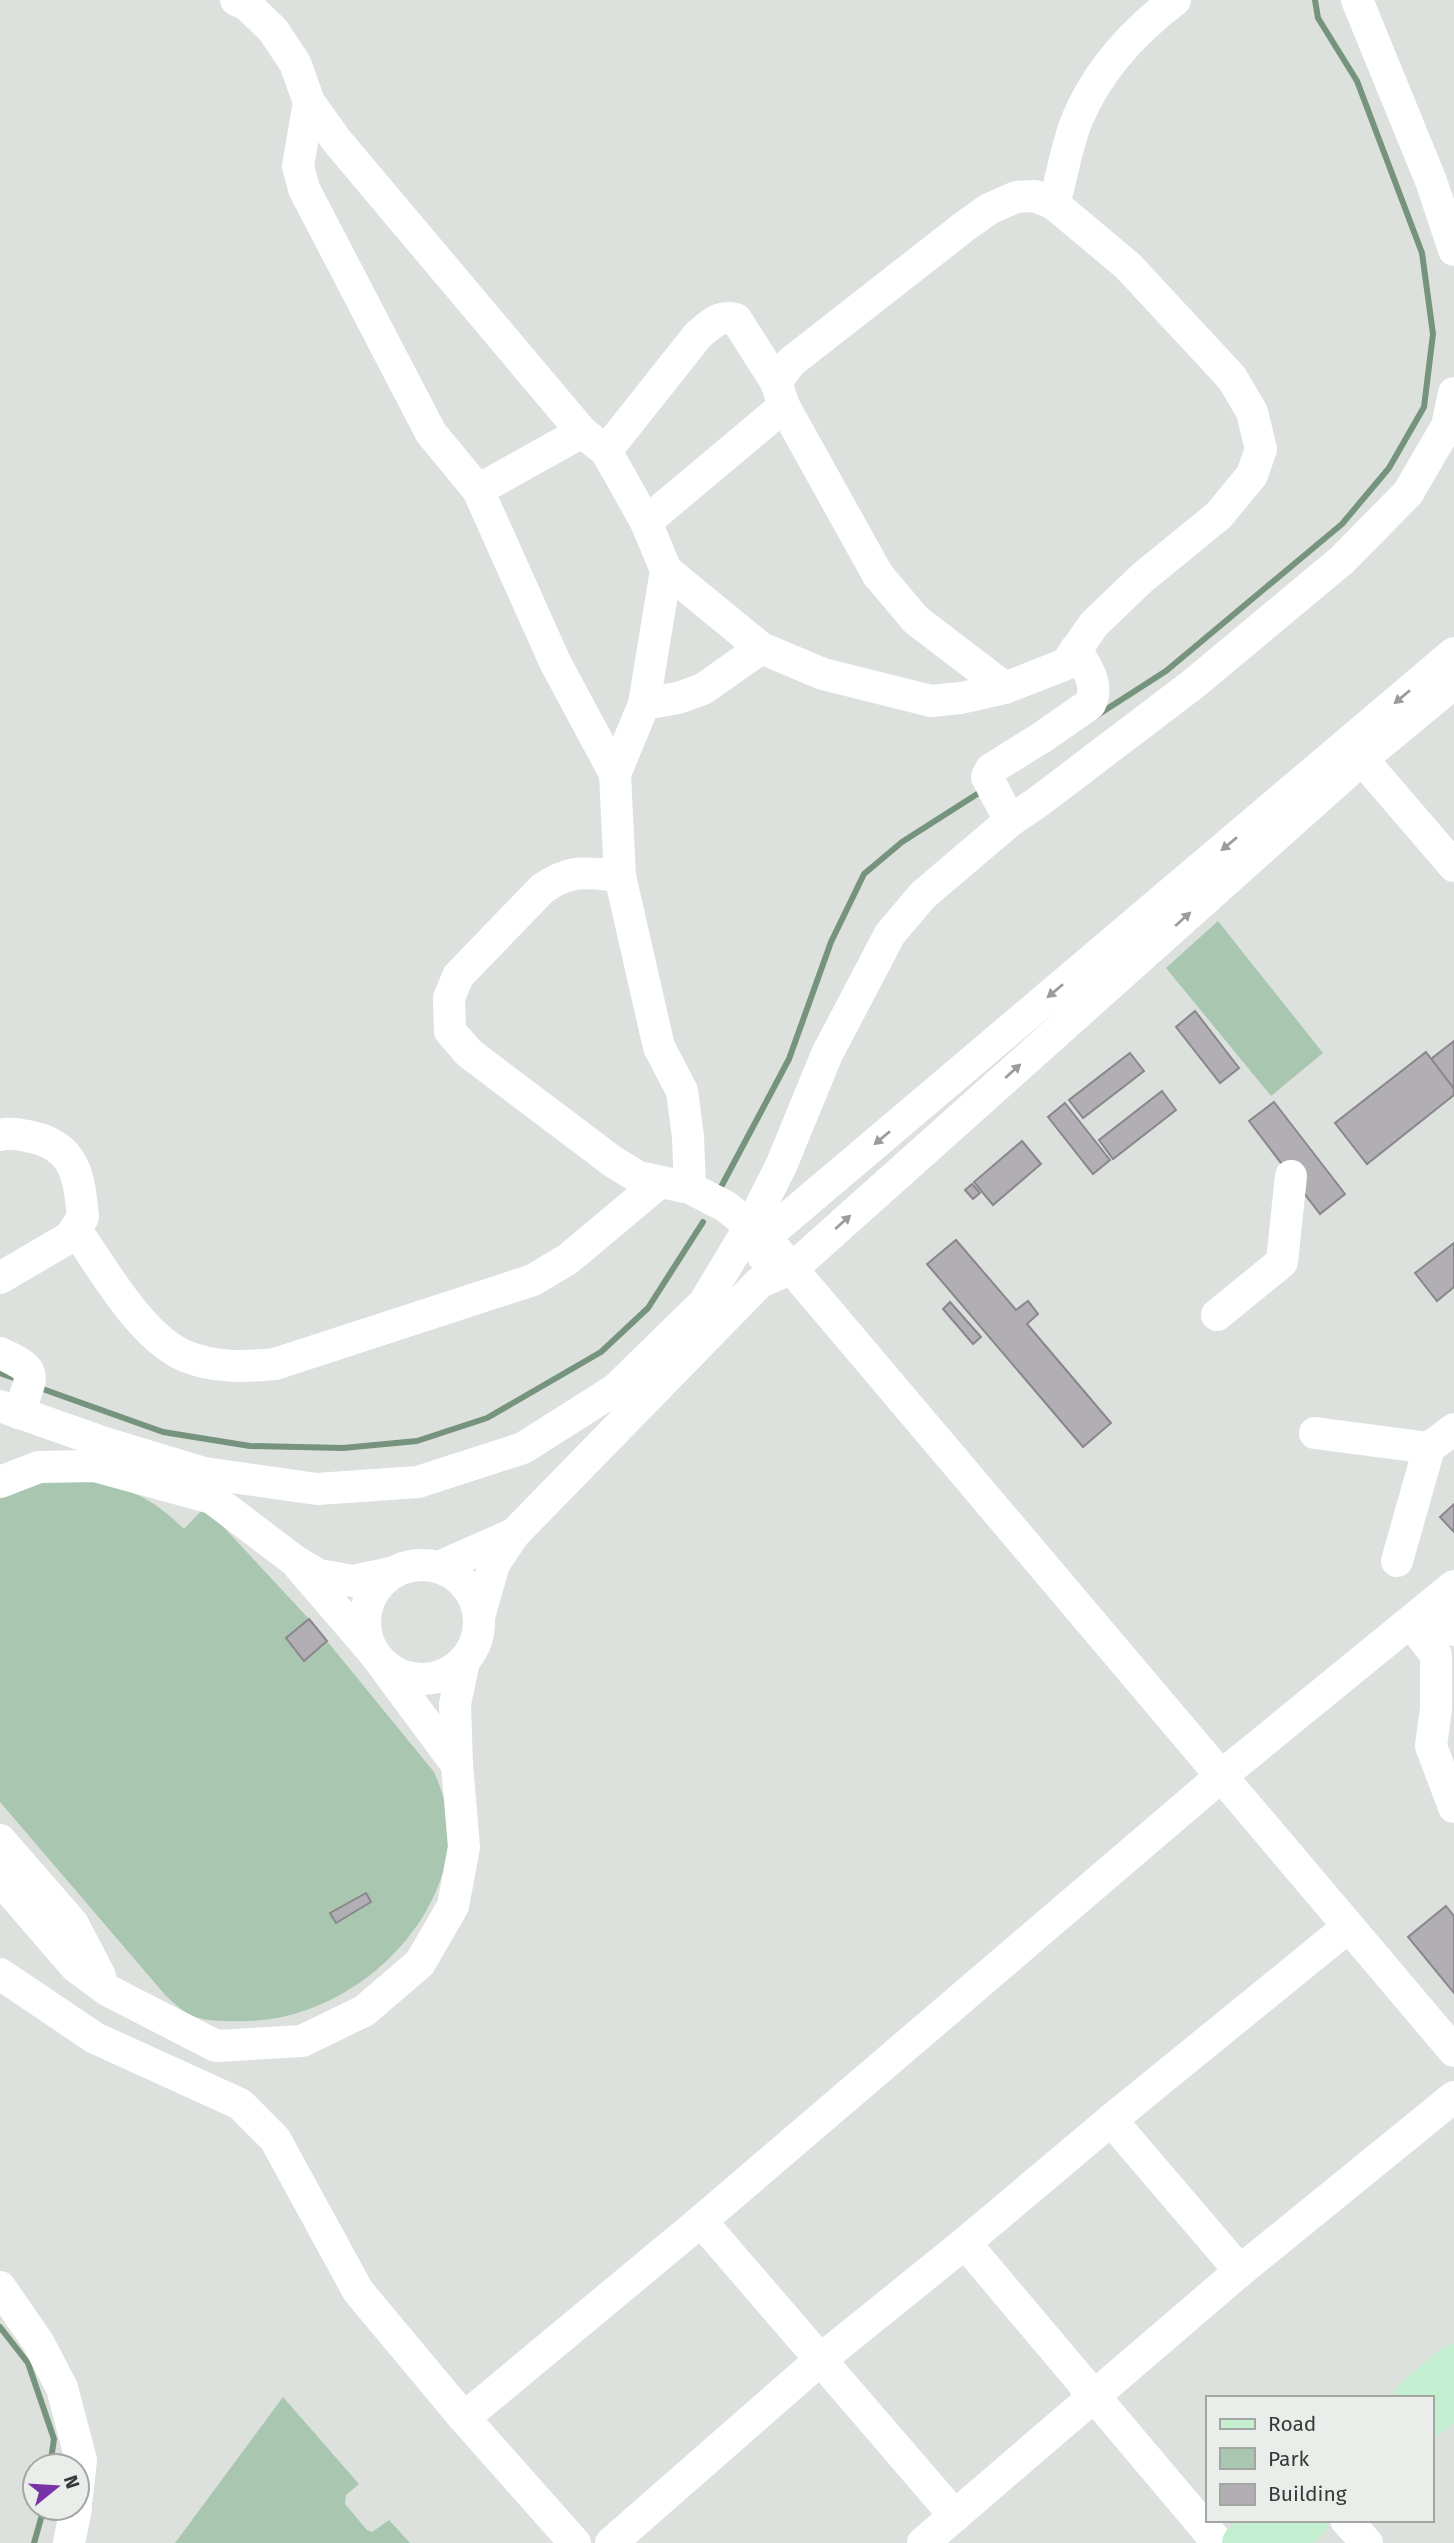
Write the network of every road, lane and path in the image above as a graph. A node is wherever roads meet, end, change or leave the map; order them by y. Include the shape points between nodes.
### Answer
1 (236, 0) edge
2 (1175, 0) edge
3 (1357, 0) edge
4 (309, 102) junction
5 (1054, 204) junction
6 (1454, 250) edge
7 (1454, 393) edge
8 (780, 394) junction
9 (594, 442) junction
10 (478, 490) junction
11 (646, 522) junction
12 (666, 570) junction
13 (761, 648) junction
14 (1076, 649) junction
15 (1454, 653) edge
16 (1454, 683) edge
17 (1005, 688) junction
18 (644, 704) junction
19 (1362, 759) junction
20 (615, 774) junction
21 (1007, 817) junction
22 (1454, 866) edge
23 (620, 876) junction
24 (0, 1135) edge
25 (1291, 1175) dead end
26 (675, 1185) junction
27 (76, 1230) junction
28 (758, 1231) junction
29 (793, 1268) junction
30 (0, 1278) edge
31 (760, 1282) junction
32 (1217, 1315) dead end
33 (0, 1353) edge
34 (18, 1400) edge
35 (1454, 1429) edge
36 (1315, 1433) dead end
37 (1429, 1448) junction
38 (0, 1482) edge
39 (514, 1534) junction
40 (295, 1561) junction
41 (1397, 1561) dead end
42 (439, 1567) junction
43 (391, 1573) junction
44 (1432, 1605) edge
45 (479, 1617) junction
46 (1454, 1630) edge
47 (374, 1653) junction
48 (464, 1661) junction
49 (457, 1765) junction
50 (1220, 1777) junction
51 (1454, 1807) edge
52 (0, 1840) edge
53 (0, 1879) edge
54 (1348, 1927) junction
55 (0, 1974) edge
56 (107, 1990) junction
57 (1454, 2051) edge
58 (1454, 2097) edge
59 (1111, 2120) junction
60 (701, 2221) junction
61 (965, 2243) junction
62 (1240, 2271) junction
63 (0, 2287) edge
64 (820, 2360) junction
65 (1454, 2363) edge
66 (1093, 2396) junction
67 (1414, 2396) edge
68 (1454, 2398) edge
69 (1433, 2415) edge
70 (464, 2418) junction
71 (79, 2452) edge
72 (955, 2516) junction
73 (73, 2522) edge
74 (1266, 2522) edge
75 (1308, 2522) edge
76 (1348, 2522) edge
77 (69, 2543) edge
78 (575, 2543) edge
79 (611, 2543) edge
80 (923, 2543) edge
81 (1218, 2543) edge
82 (1241, 2543) edge
83 (1283, 2543) edge
84 (1367, 2543) edge

1 - 4 street via 273,30 295,63
2 - 5 street via 1121,48 1083,106
3 - 6 street via 1432,181
4 - 9 street via 337,141
4 - 10 street via 298,166 304,189 431,433
5 - 8 street via 1035,196 1016,197 989,209 792,362
5 - 14 street via 1128,266 1232,378 1252,412 1261,449 1252,475 1219,515 1142,578 1094,624
7 - 21 street via 1447,426 1408,493 1342,560 1192,685 1038,802
8 - 9 street via 736,319 725,317 698,335
8 - 11 street
8 - 17 street via 878,575 916,620
9 - 10 street
9 - 11 street
10 - 20 street via 555,662
11 - 12 street
12 - 13 street
12 - 18 street
13 - 17 street via 823,674 930,701
13 - 18 street via 703,689
14 - 17 street via 1066,664
14 - 21 street via 1094,684 1094,696 1090,704 991,769 989,784
15 -> 28 street
16 - 19 street
18 - 20 street
19 - 22 street
29 -> 19 street
20 - 23 street
21 - 28 street via 923,895 890,934 827,1054
23 - 26 street via 659,1047 682,1091 688,1138
23 - 26 street via 576,872 542,889 458,976 449,998 450,1031 469,1053 612,1161 638,1177
24 - 27 street via 38,1139 55,1145 68,1157 76,1169 82,1206 83,1217
25 - 32 street via 1282,1262
26 - 27 street via 533,1280 275,1364 256,1366 217,1365 183,1356 166,1344 145,1327
26 - 28 street via 725,1206
27 - 30 street
28 - 29 street
28 - 31 street
28 - 34 street via 704,1303 616,1389 523,1448 418,1482 317,1489 204,1473 106,1443
29 - 31 street
29 - 50 street
31 - 39 street
33 - 34 street via 28,1369
35 - 37 street
36 - 37 street
37 - 41 street
38 - 40 street via 40,1467 96,1466 151,1480 212,1498
39 - 42 street
39 - 45 street via 494,1564
40 - 43 street via 319,1575 353,1581
40 - 47 street
42 - 43 street via 408,1566
42 - 45 street via 468,1587
43 - 47 street via 370,1597 365,1625
44 - 46 street
44 - 50 street
44 - 51 street via 1436,1709 1431,1746
45 - 48 street via 477,1639
47 - 48 street via 387,1667 415,1679 432,1679
47 - 49 street
48 - 49 street via 455,1704
49 - 56 street via 464,1847 453,1906 420,1963 364,2011 302,2040 216,2046
50 - 54 street
50 - 60 street
52 - 56 street via 73,1924
53 - 56 street via 76,1967
54 - 57 street
54 - 59 street
55 - 70 street via 96,2038 240,2104 275,2140 358,2291
58 - 62 street
59 - 61 street
59 - 62 street
60 - 64 street
60 - 70 street
61 - 64 street
61 - 66 street
62 - 66 street
63 - 71 street via 38,2342 62,2388
64 - 72 street
64 - 79 street
65 - 67 main road
66 - 72 street
66 - 81 street
68 - 69 main road
70 - 78 street
72 - 80 street
73 - 77 street
74 - 82 main road
75 - 83 main road
76 - 84 street

